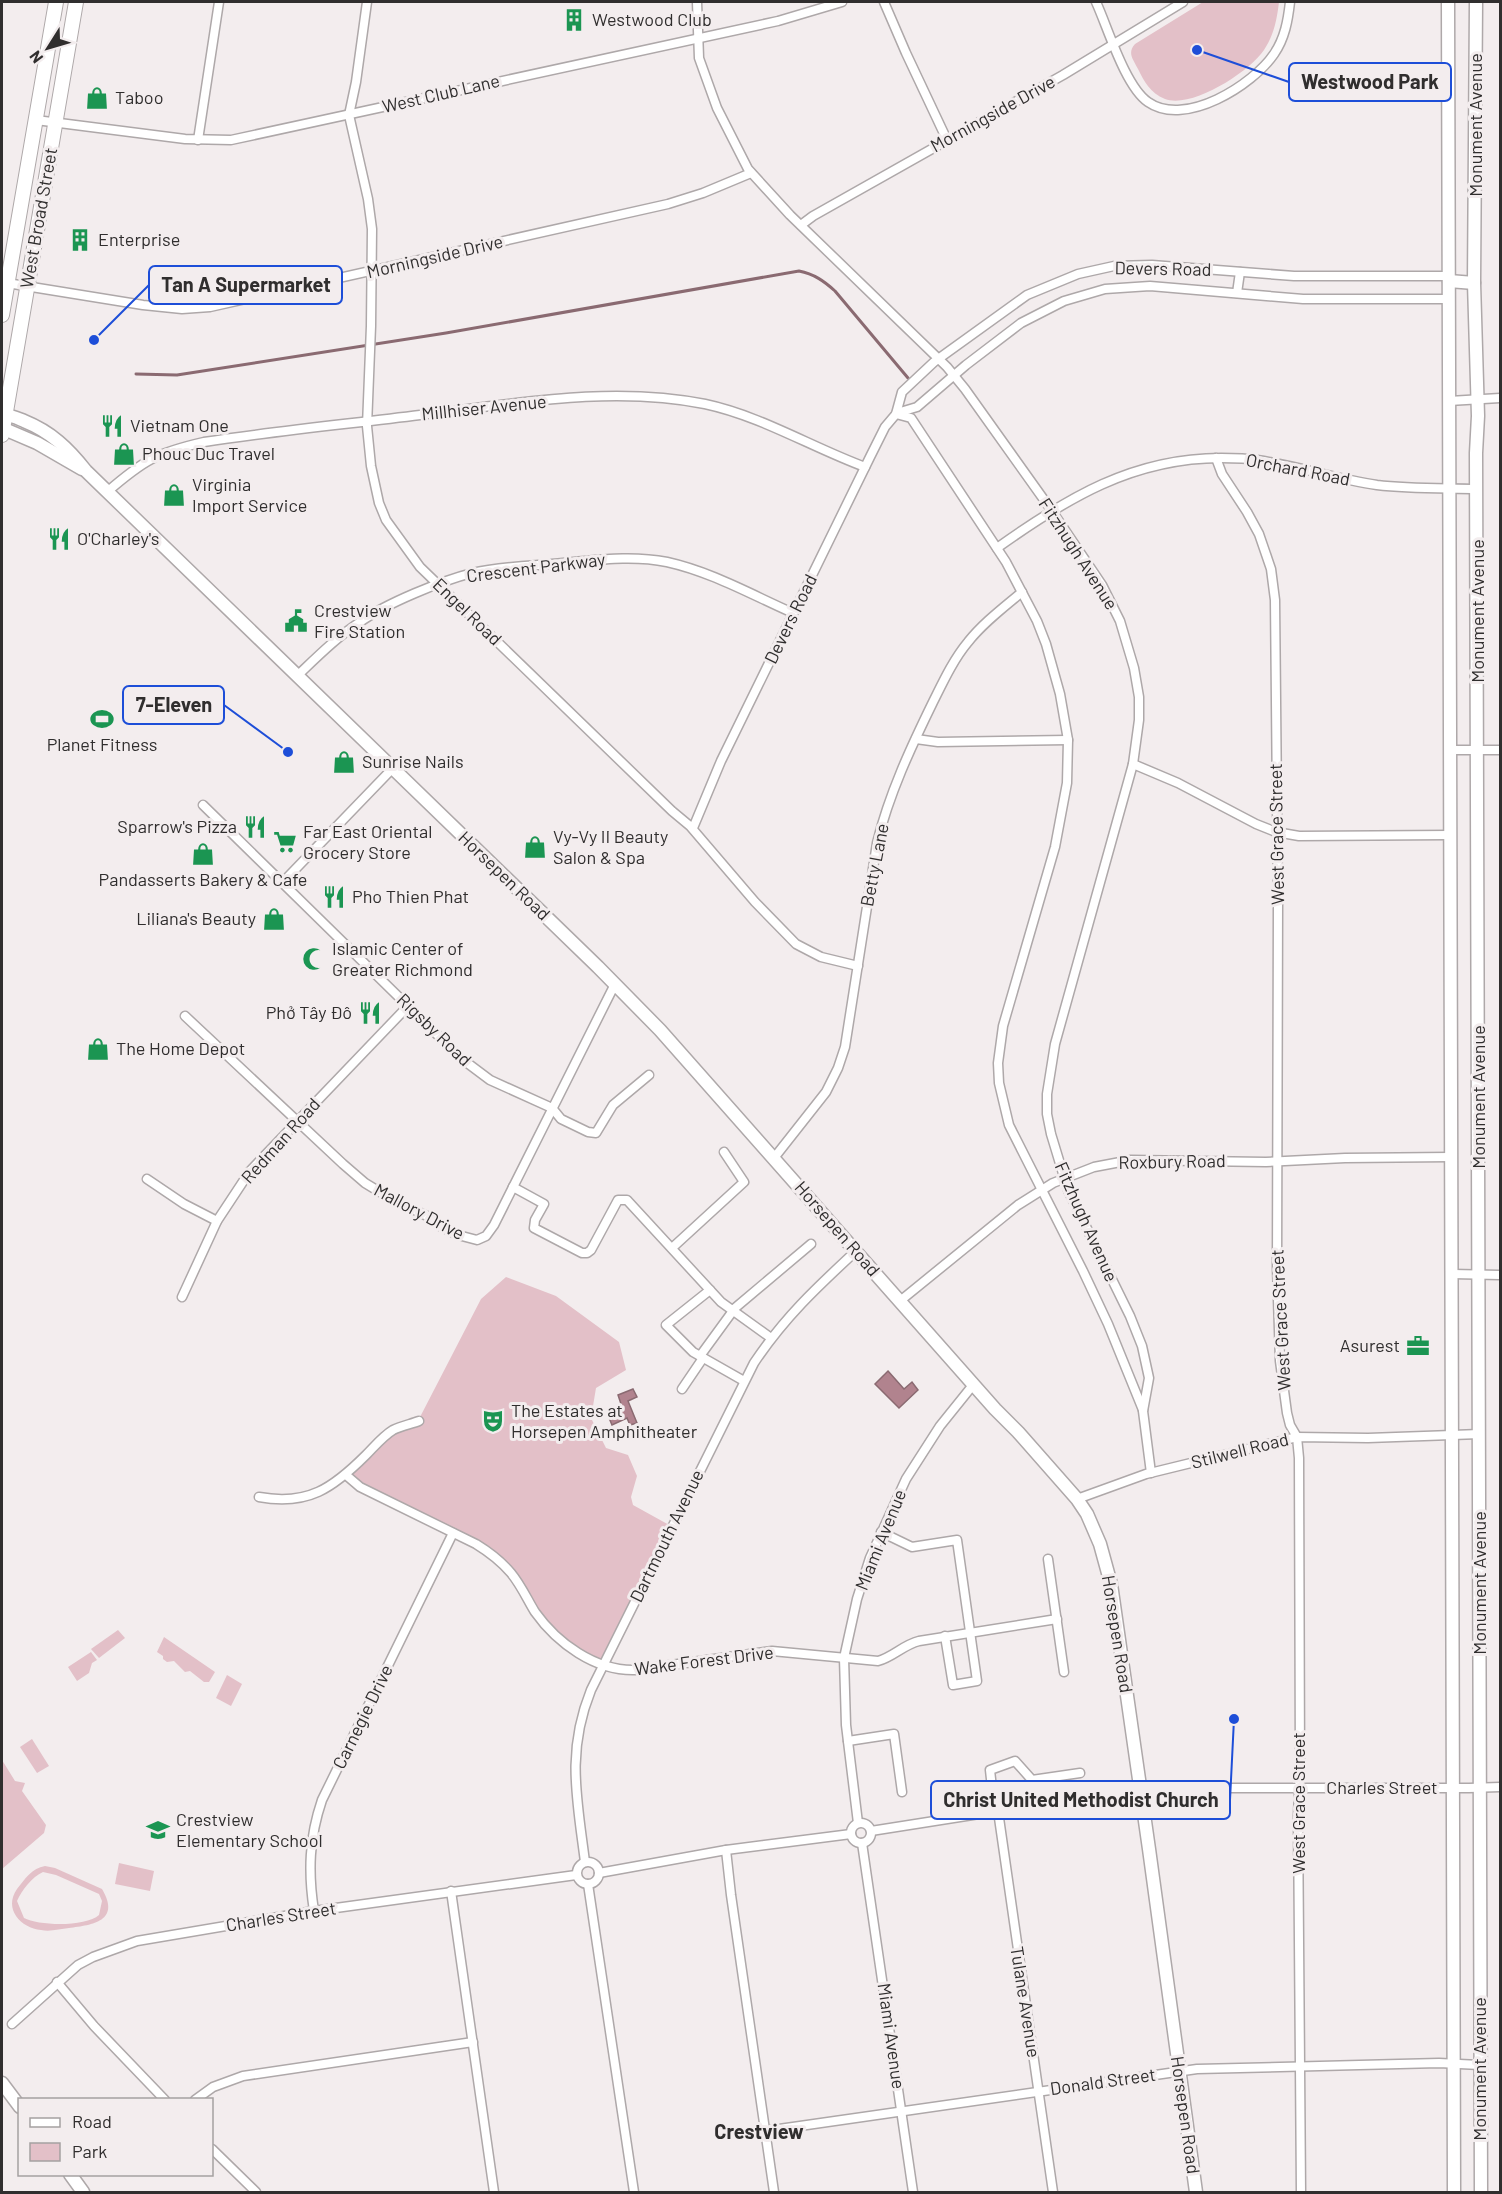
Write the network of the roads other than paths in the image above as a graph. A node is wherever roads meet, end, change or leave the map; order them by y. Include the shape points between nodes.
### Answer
1 (56, 2) edge
2 (76, 2) edge
3 (219, 2) edge
4 (367, 2) edge
5 (697, 2) edge
6 (842, 2) edge
7 (885, 2) edge
8 (1096, 2) edge
9 (1183, 2) edge
10 (1290, 2) edge
11 (1448, 2) edge
12 (1476, 2) edge
13 (697, 39) junction
14 (1114, 45) junction
15 (349, 114) junction
16 (36, 120) junction
17 (56, 123) junction
18 (198, 140) junction
19 (946, 140) junction
20 (751, 173) junction
21 (801, 225) junction
22 (372, 272) junction
23 (1240, 272) junction
24 (1449, 279) junction
25 (7, 283) junction
26 (1474, 283) junction
27 (27, 287) junction
28 (1237, 293) junction
29 (1449, 299) junction
30 (2, 315) edge
31 (939, 359) junction
32 (954, 375) junction
33 (1500, 398) edge
34 (1477, 400) junction
35 (1449, 401) junction
36 (896, 414) junction
37 (368, 422) junction
38 (2, 424) edge
39 (1216, 458) junction
40 (865, 467) junction
41 (1449, 488) junction
42 (1477, 489) junction
43 (107, 492) junction
44 (1052, 511) junction
45 (998, 548) junction
46 (438, 584) junction
47 (1022, 592) junction
48 (793, 613) junction
49 (298, 675) junction
50 (916, 739) junction
51 (1068, 740) junction
52 (1450, 750) junction
53 (1478, 750) junction
54 (1500, 750) edge
55 (1133, 764) junction
56 (392, 768) junction
57 (203, 806) dead end
58 (693, 828) junction
59 (1276, 832) junction
60 (1450, 835) junction
61 (282, 883) junction
62 (858, 966) junction
63 (615, 984) junction
64 (408, 1006) junction
65 (185, 1016) dead end
66 (649, 1075) dead end
67 (552, 1108) junction
68 (297, 1121) junction
69 (724, 1152) dead end
70 (1451, 1157) junction
71 (774, 1158) junction
72 (1278, 1162) junction
73 (1064, 1178) junction
74 (147, 1179) dead end
75 (513, 1187) junction
76 (1041, 1191) junction
77 (217, 1221) junction
78 (811, 1245) dead end
79 (672, 1248) junction
80 (856, 1251) junction
81 (1452, 1274) junction
82 (1480, 1275) junction
83 (1500, 1275) edge
84 (710, 1290) junction
85 (182, 1297) dead end
86 (900, 1301) junction
87 (732, 1311) junction
88 (771, 1338) junction
89 (701, 1357) junction
90 (744, 1381) junction
91 (973, 1385) junction
92 (682, 1389) dead end
93 (1143, 1411) junction
94 (419, 1421) dead end
95 (1480, 1434) junction
96 (1452, 1436) junction
97 (1297, 1437) junction
98 (1151, 1473) junction
99 (346, 1475) junction
100 (259, 1497) dead end
101 (1077, 1499) junction
102 (881, 1532) junction
103 (453, 1533) junction
104 (1048, 1559) dead end
105 (1057, 1619) junction
106 (969, 1632) junction
107 (945, 1636) junction
108 (844, 1658) junction
109 (603, 1665) junction
110 (1064, 1672) dead end
111 (848, 1741) junction
112 (1080, 1773) dead end
113 (1500, 1786) edge
114 (1300, 1788) junction
115 (1454, 1788) junction
116 (1480, 1788) junction
117 (1140, 1789) junction
118 (902, 1792) dead end
119 (998, 1811) junction
120 (858, 1823) junction
121 (871, 1831) junction
122 (851, 1834) junction
123 (862, 1843) junction
124 (726, 1850) junction
125 (585, 1862) junction
126 (599, 1873) junction
127 (576, 1875) junction
128 (588, 1884) junction
129 (451, 1891) junction
130 (314, 1911) junction
131 (57, 1982) junction
132 (12, 2025) dead end
133 (472, 2042) junction
134 (1454, 2064) junction
135 (1480, 2065) junction
136 (1299, 2066) junction
137 (1179, 2071) junction
138 (2, 2083) edge
139 (1038, 2091) junction
140 (163, 2098) edge
141 (198, 2098) edge
142 (18, 2104) edge
143 (901, 2110) junction
144 (765, 2130) junction
145 (213, 2150) edge
146 (71, 2176) edge
147 (492, 2192) edge
148 (83, 2193) edge
149 (256, 2193) edge
150 (634, 2193) edge
151 (774, 2193) edge
152 (913, 2193) edge
153 (1053, 2193) edge
154 (1196, 2193) edge
155 (1301, 2193) edge
156 (1454, 2193) edge
157 (1481, 2193) edge

1 - 16 main road, West Broad Street
2 - 17 main road, West Broad Street
3 - 18 street
4 - 15 street
5 - 13 street, Fitzhugh Avenue
6 - 13 street, West Club Lane
7 - 19 street
8 - 14 street
9 - 14 street, Morningside Drive
10 - 14 street via 1280,44 1266,64 1228,93 1198,107 1164,110 1150,103 1137,91
11 - 24 street, Monument Avenue
12 - 26 street, Monument Avenue
13 - 15 street, West Club Lane
13 - 20 street, Fitzhugh Avenue via 699,58 717,108
14 - 19 street, Morningside Drive
15 - 18 street, West Club Lane via 258,135
15 - 22 street, Engel Road via 368,199
16 - 17 street, West Club Lane
16 - 25 main road, West Broad Street
17 - 18 street, West Club Lane
17 - 27 main road, West Broad Street
19 - 21 street, Morningside Drive
20 - 21 street, Fitzhugh Avenue
20 - 22 street, Morningside Drive via 668,204
21 - 31 street, Fitzhugh Avenue
22 - 27 street, Morningside Drive via 198,308 143,305
22 - 37 street, Engel Road
23 - 24 street, Devers Road
23 - 28 street
23 - 31 street, Devers Road via 1152,265 1114,266 1078,274 1027,295
24 - 26 street
24 - 29 street, Monument Avenue
25 - 27 street, Morningside Drive
25 - 30 main road, West Broad Street
26 - 34 street, Monument Avenue
27 - 38 main road, West Broad Street
28 - 29 street, Devers Road via 1303,299
28 - 32 street, Devers Road via 1150,286 1082,295 1021,323
29 - 35 street, Monument Avenue
31 - 32 street, Fitzhugh Avenue
31 - 36 street, Devers Road via 902,392
32 - 36 street, Devers Road via 917,407
32 - 44 street, Fitzhugh Avenue
33 - 34 street
34 - 35 street
34 - 42 street, Monument Avenue
35 - 41 street, Monument Avenue
36 - 40 street, Devers Road
36 - 45 street, Fitzhugh Avenue via 910,418
37 - 40 street, Millhiser Avenue via 585,397 680,400 752,418
37 - 43 street, Millhiser Avenue via 170,450 138,465
37 - 46 street, Engel Road via 370,466 386,520 420,567
38 - 43 street, Horsepen Road via 86,471
39 - 41 street, Orchard Road via 1255,459 1380,485
39 - 44 street, Orchard Road via 1136,470
39 - 59 street, West Grace Street via 1259,534 1270,570 1276,622
40 - 48 street, Devers Road
41 - 42 street, Orchard Road
41 - 52 street, Monument Avenue
42 - 53 street, Monument Avenue
43 - 49 street, Horsepen Road
44 - 45 street, Orchard Road
44 - 55 street, Fitzhugh Avenue via 1102,585 1130,649 1139,697
45 - 47 street, Fitzhugh Avenue
46 - 48 street, Crescent Parkway via 509,568 617,558 650,560 695,570
46 - 49 street, Crescent Parkway via 362,620
46 - 58 street, Engel Road
47 - 50 street, Betty Lane via 960,651
47 - 51 street, Fitzhugh Avenue via 1046,644
48 - 58 street, Devers Road
49 - 56 street, Horsepen Road
50 - 51 street
50 - 62 street, Betty Lane via 883,821
51 - 76 street, Fitzhugh Avenue via 1063,812 1003,1026 998,1064 1010,1125
52 - 53 street
52 - 60 street, Monument Avenue
53 - 54 street
53 - 82 street, Monument Avenue
55 - 59 street
55 - 73 street, Fitzhugh Avenue via 1050,1069 1047,1114
56 - 61 street
56 - 63 street, Horsepen Road
57 - 61 street, Rigsby Road
58 - 62 street, Engel Road via 796,944 821,957
59 - 60 street via 1299,836
59 - 72 street, West Grace Street
60 - 70 street, Monument Avenue
61 - 64 street, Rigsby Road
62 - 71 street, Betty Lane via 838,1068 816,1107
63 - 67 street
63 - 71 street, Horsepen Road
64 - 67 street, Rigsby Road via 477,1071 504,1088
64 - 68 street, Redman Road
65 - 68 street, Mallory Drive
66 - 67 street, Rigsby Road via 613,1105 596,1133 561,1119
67 - 75 street
68 - 75 street, Mallory Drive via 365,1183 469,1239 486,1236
68 - 77 street, Redman Road via 250,1171
69 - 79 street via 744,1182
70 - 72 street, Roxbury Road
70 - 81 street, Monument Avenue
71 - 80 street, Horsepen Road
72 - 73 street, Roxbury Road via 1131,1160
72 - 97 street, West Grace Street via 1280,1361 1287,1413
73 - 76 street, Roxbury Road
73 - 93 street, Fitzhugh Avenue via 1142,1346 1149,1378
74 - 77 street
75 - 79 street via 544,1204 534,1228 582,1253 591,1250 618,1200 631,1203
76 - 86 street, Roxbury Road via 990,1226
76 - 93 street, Fitzhugh Avenue via 1108,1323
77 - 85 street, Redman Road
78 - 87 street
79 - 84 street
80 - 86 street, Horsepen Road
80 - 88 street, Dartmouth Avenue via 797,1306
81 - 82 street
81 - 96 street, Monument Avenue
82 - 83 street
82 - 95 street, Monument Avenue
84 - 87 street
84 - 89 street via 666,1325
86 - 91 street, Horsepen Road
87 - 88 street
87 - 89 street
88 - 90 street, Dartmouth Avenue
89 - 90 street
89 - 92 street
90 - 109 street, Dartmouth Avenue
91 - 101 street, Horsepen Road
91 - 102 street, Miami Avenue via 917,1459
93 - 98 street, Fitzhugh Avenue
94 - 99 street via 390,1432
95 - 96 street, Stilwell Road
95 - 116 street, Monument Avenue
96 - 97 street, Stilwell Road
96 - 115 street, Monument Avenue
97 - 98 street, Stilwell Road
97 - 114 street, West Grace Street
98 - 101 street, Stilwell Road
99 - 100 street via 310,1495 283,1500
99 - 103 street, Wake Forest Drive via 360,1487
101 - 117 street, Horsepen Road via 1100,1544 1111,1584
102 - 106 street via 912,1547 957,1540
102 - 108 street, Miami Avenue via 862,1582
103 - 109 street, Wake Forest Drive via 503,1564 546,1626 575,1651
103 - 130 street, Carnegie Drive via 322,1800 310,1851
104 - 105 street
105 - 106 street, Wake Forest Drive
105 - 110 street
106 - 107 street, Wake Forest Drive
106 - 107 street via 977,1681 953,1685
107 - 108 street, Wake Forest Drive via 909,1643 878,1662
108 - 109 street, Wake Forest Drive via 772,1651 635,1670
108 - 111 street, Miami Avenue
109 - 125 street, Dartmouth Avenue via 584,1707 575,1751
111 - 118 street via 894,1734
111 - 120 street, Miami Avenue
112 - 119 street, Tulane Avenue via 1032,1780 1015,1761 990,1770
113 - 116 street, Charles Street
114 - 115 street, Charles Street
114 - 117 street, Charles Street
114 - 136 street, West Grace Street
115 - 116 street, Charles Street
115 - 134 street, Monument Avenue
116 - 135 street, Monument Avenue
117 - 119 street, Charles Street
117 - 137 street, Horsepen Road
119 - 121 street, Charles Street
119 - 139 street, Tulane Avenue
120 - 121 street via 868,1825
120 - 122 street
121 - 123 street
122 - 123 street via 856,1842
122 - 124 street
123 - 143 street, Miami Avenue
124 - 126 street
124 - 144 street
125 - 126 street via 594,1864
125 - 127 street via 577,1868
126 - 128 street
127 - 128 street
127 - 129 street, Charles Street
128 - 150 street
129 - 130 street, Charles Street
129 - 133 street
130 - 131 street, Charles Street via 137,1941 93,1957
131 - 132 street, Charles Street
131 - 140 street
133 - 141 street via 243,2076 213,2087
133 - 147 street
134 - 135 street, Donald Street
134 - 136 street, Donald Street
134 - 156 street, Monument Avenue
135 - 157 street, Monument Avenue
136 - 137 street, Donald Street
136 - 155 street, West Grace Street
137 - 139 street, Donald Street
137 - 154 street, Horsepen Road
138 - 142 street
139 - 143 street, Donald Street
139 - 153 street, Tulane Avenue
143 - 144 street, Donald Street
143 - 152 street, Miami Avenue
144 - 151 street
145 - 149 street
146 - 148 street

